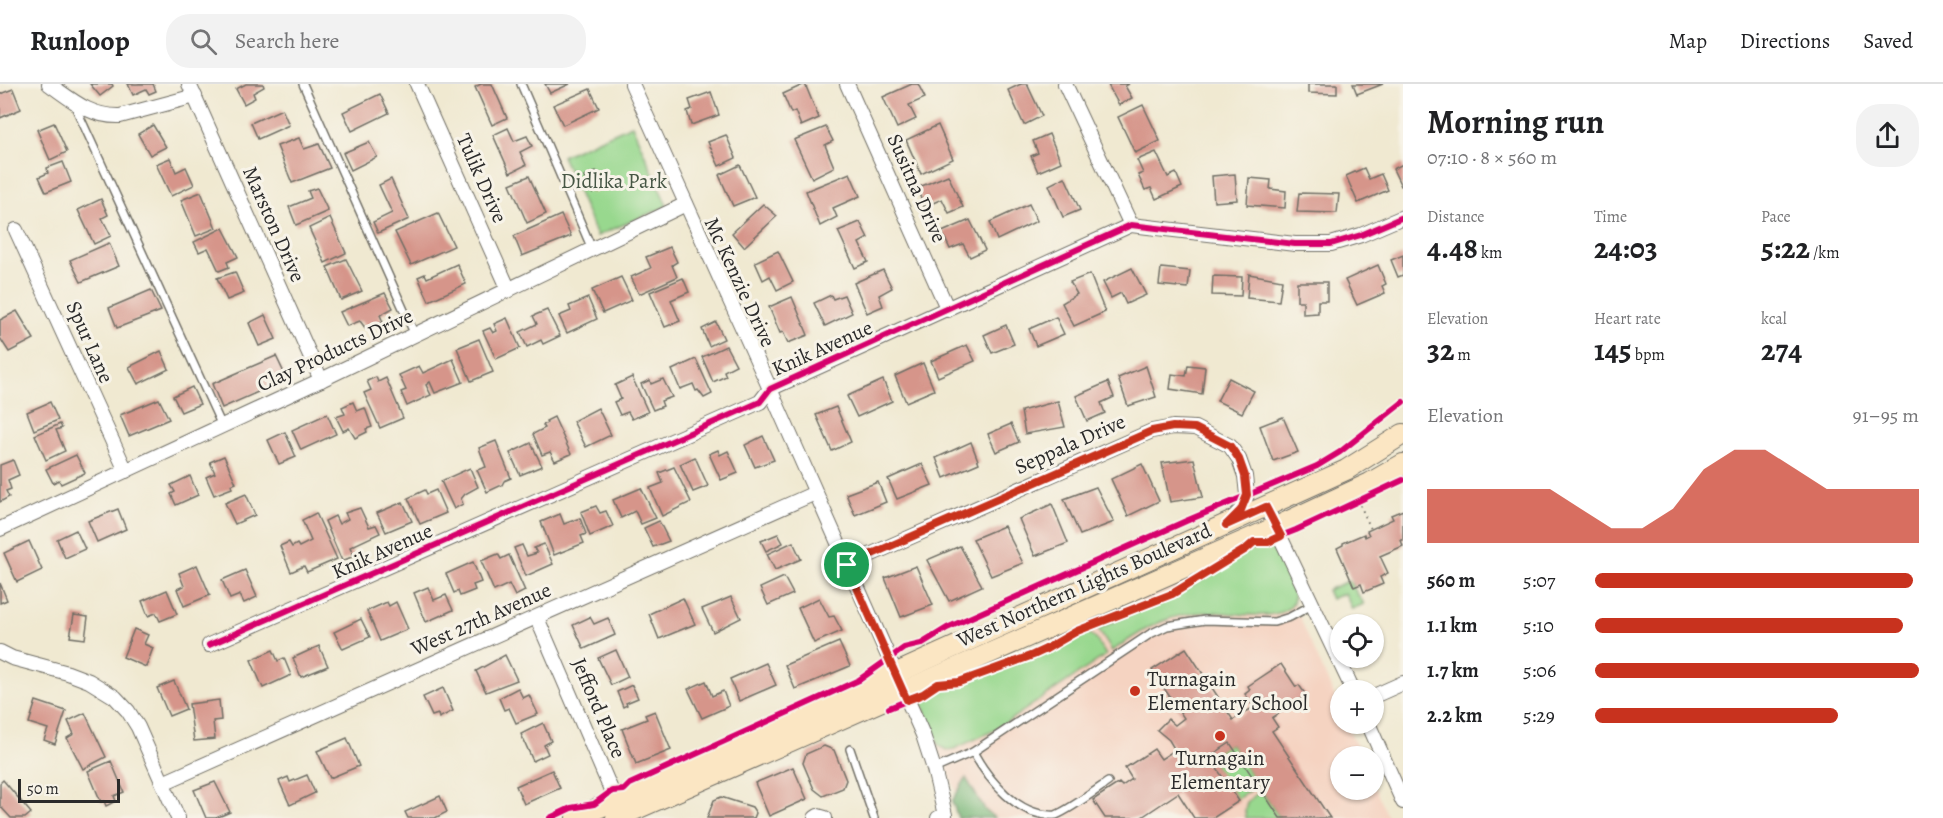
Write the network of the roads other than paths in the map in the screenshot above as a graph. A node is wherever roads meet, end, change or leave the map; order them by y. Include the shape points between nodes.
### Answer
1 (49, 84) edge
2 (303, 84) edge
3 (417, 84) edge
4 (521, 84) edge
5 (632, 84) edge
6 (847, 84) edge
7 (1065, 84) edge
8 (192, 90) edge
9 (73, 100) junction
10 (686, 204) junction
11 (1403, 217) edge
12 (1131, 225) junction
13 (16, 230) dead end
14 (592, 249) junction
15 (509, 290) junction
16 (948, 309) junction
17 (415, 335) junction
18 (321, 380) junction
19 (770, 389) junction
20 (222, 426) junction
21 (1403, 434) edge
22 (1403, 464) edge
23 (126, 471) junction
24 (815, 493) junction
25 (1266, 507) junction
26 (1226, 525) junction
27 (1276, 526) junction
28 (0, 530) edge
29 (847, 565) junction
30 (1313, 605) junction
31 (537, 618) junction
32 (209, 645) dead end
33 (0, 652) edge
34 (1348, 680) edge
35 (899, 683) junction
36 (1403, 683) edge
37 (1384, 692) edge
38 (1373, 734) edge
39 (850, 749) dead end
40 (973, 752) junction
41 (934, 769) junction
42 (1108, 782) dead end
43 (163, 783) junction
44 (1403, 802) edge
45 (618, 811) edge
46 (941, 817) edge
47 (178, 818) edge
48 (576, 818) edge
49 (814, 818) edge
50 (825, 818) edge
51 (874, 818) edge
52 (1042, 818) edge

1 - 9 street
2 - 17 lane
3 - 15 street, Tulik Drive
4 - 14 lane
5 - 10 street, Mc Kenzie Drive
6 - 16 street, Susitna Drive
7 - 12 street
8 - 9 street via 120,116 107,117
8 - 18 street, Marston Drive
9 - 20 lane
10 - 14 street, Clay Products Drive
10 - 19 street, Mc Kenzie Drive
11 - 12 street via 1361,236 1330,244 1295,244
12 - 16 street, Knik Avenue
13 - 23 street, Spur Lane
14 - 15 street, Clay Products Drive
15 - 17 street, Clay Products Drive
16 - 19 street, Knik Avenue
17 - 18 street, Clay Products Drive
18 - 20 street, Clay Products Drive
19 - 24 street, Mc Kenzie Drive
19 - 32 street, Knik Avenue via 760,402
20 - 23 street, Clay Products Drive
21 - 25 street, West Northern Lights Boulevard via 1346,471
22 - 27 street, West Northern Lights Boulevard
23 - 28 street, Clay Products Drive
24 - 29 street, Mc Kenzie Drive
24 - 31 street, West 27th Avenue
25 - 26 street, West Northern Lights Boulevard
25 - 27 street
26 - 29 street, Seppala Drive via 1241,510 1247,495 1239,459 1230,446 1195,428 1173,427 1152,431
26 - 35 street, West Northern Lights Boulevard
27 - 30 street
27 - 35 street, West Northern Lights Boulevard
29 - 35 street, Mc Kenzie Drive
30 - 34 street
30 - 40 lane via 1274,622 1205,620 1150,634
31 - 43 street, West 27th Avenue
31 - 45 street, Jefford Place
33 - 43 street via 89,681 115,698 138,727
35 - 41 street, Mc Kenzie Drive
35 - 45 street, West Northern Lights Boulevard
36 - 37 street
38 - 44 street
39 - 51 lane
40 - 41 lane
40 - 52 lane via 1000,794 1025,812
41 - 46 street, Mc Kenzie Drive
42 - 52 lane via 1057,814
43 - 47 street
45 - 48 street, West Northern Lights Boulevard
49 - 50 street

